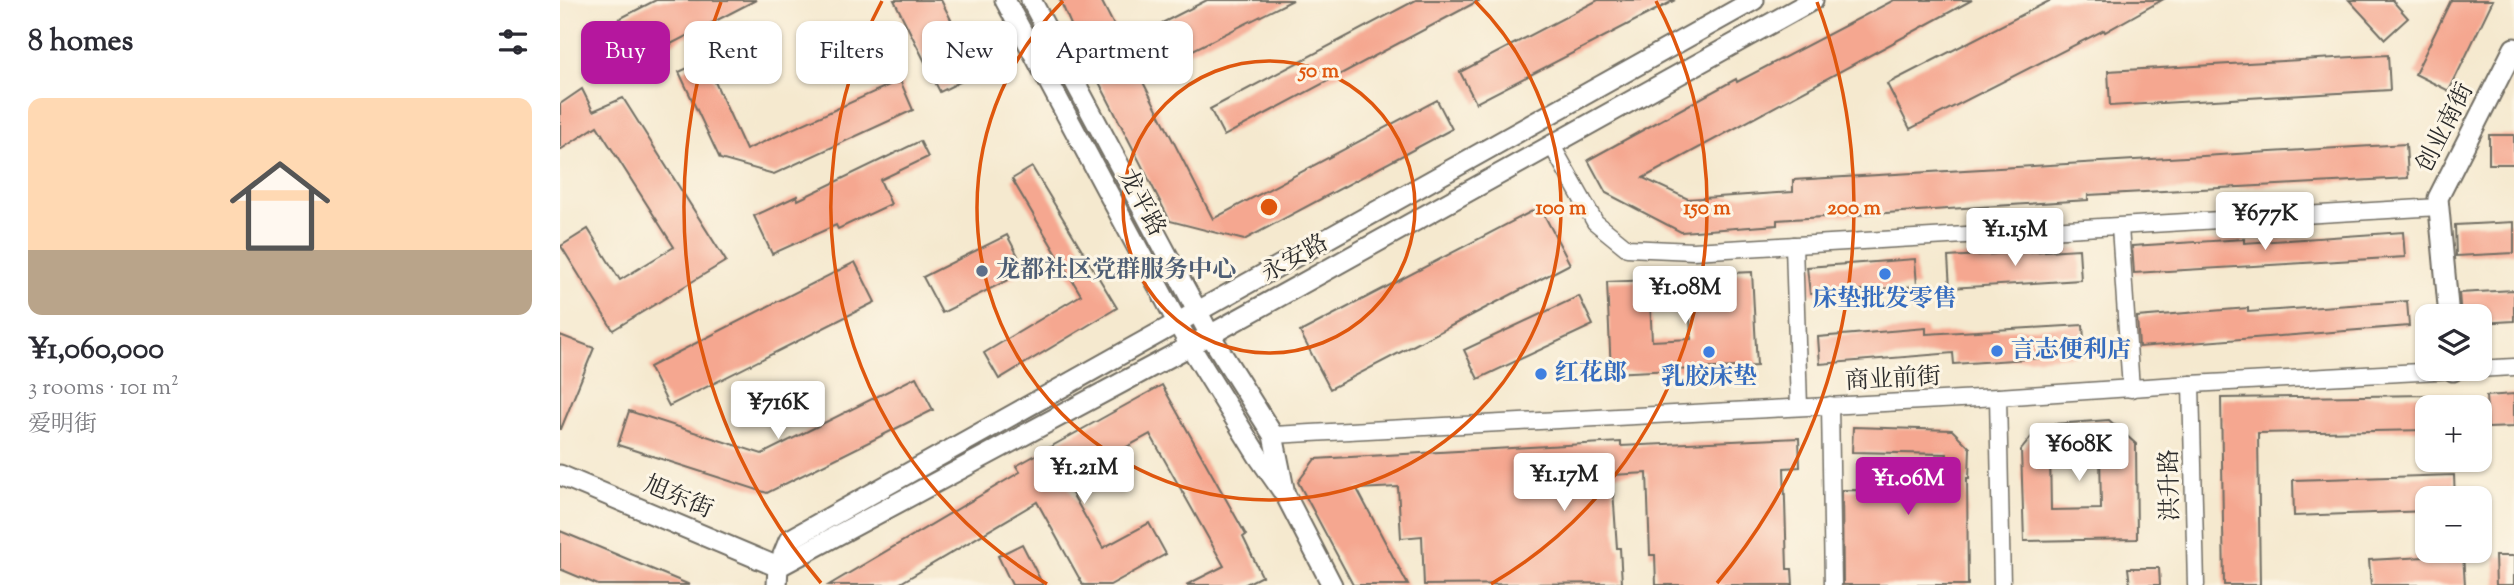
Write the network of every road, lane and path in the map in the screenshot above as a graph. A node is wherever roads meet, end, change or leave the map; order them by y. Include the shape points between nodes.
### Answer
1 (1005, 0) edge
2 (1031, 0) edge
3 (1754, 0) edge
4 (1808, 1) edge
5 (2514, 48) edge
6 (1552, 144) junction
7 (2439, 207) junction
8 (2120, 226) junction
9 (1794, 245) junction
10 (2448, 304) edge
11 (1198, 311) junction
12 (1178, 323) junction
13 (1210, 335) junction
14 (1190, 346) junction
15 (2514, 367) edge
16 (2492, 368) edge
17 (2415, 372) edge
18 (2191, 384) junction
19 (2130, 389) junction
20 (1998, 397) junction
21 (1830, 405) junction
22 (1799, 407) junction
23 (1273, 435) junction
24 (560, 475) edge
25 (1286, 496) junction
26 (777, 576) edge
27 (1332, 585) edge
28 (1833, 585) edge
29 (2002, 585) edge
30 (2196, 585) edge

1 - 12 street, 龙平路
2 - 11 street, 龙平路
3 - 11 street
4 - 6 street, 永安路
5 - 7 street, 创业南街 via 2438,198
6 - 9 street via 1595,222 1627,248 1693,251
6 - 13 street, 永安路
7 - 8 street
7 - 10 street, 创业南街
8 - 9 street
8 - 19 street
9 - 22 street
11 - 12 street
11 - 13 street, 龙平路
12 - 14 street, 龙平路
12 - 26 street via 789,540
13 - 14 street, 永安路
13 - 23 street, 龙平路
14 - 25 street, 龙平路
14 - 26 street, 永安路
15 - 16 street, 商业前街
17 - 18 street, 商业前街
18 - 19 street, 商业前街
18 - 30 street, 洪升路
19 - 20 street, 商业前街
20 - 21 street, 商业前街
20 - 29 street
21 - 22 street, 商业前街
21 - 28 street
22 - 23 street, 商业前街
23 - 25 street, 龙平路
24 - 26 street, 旭东街
25 - 27 street, 龙平路

